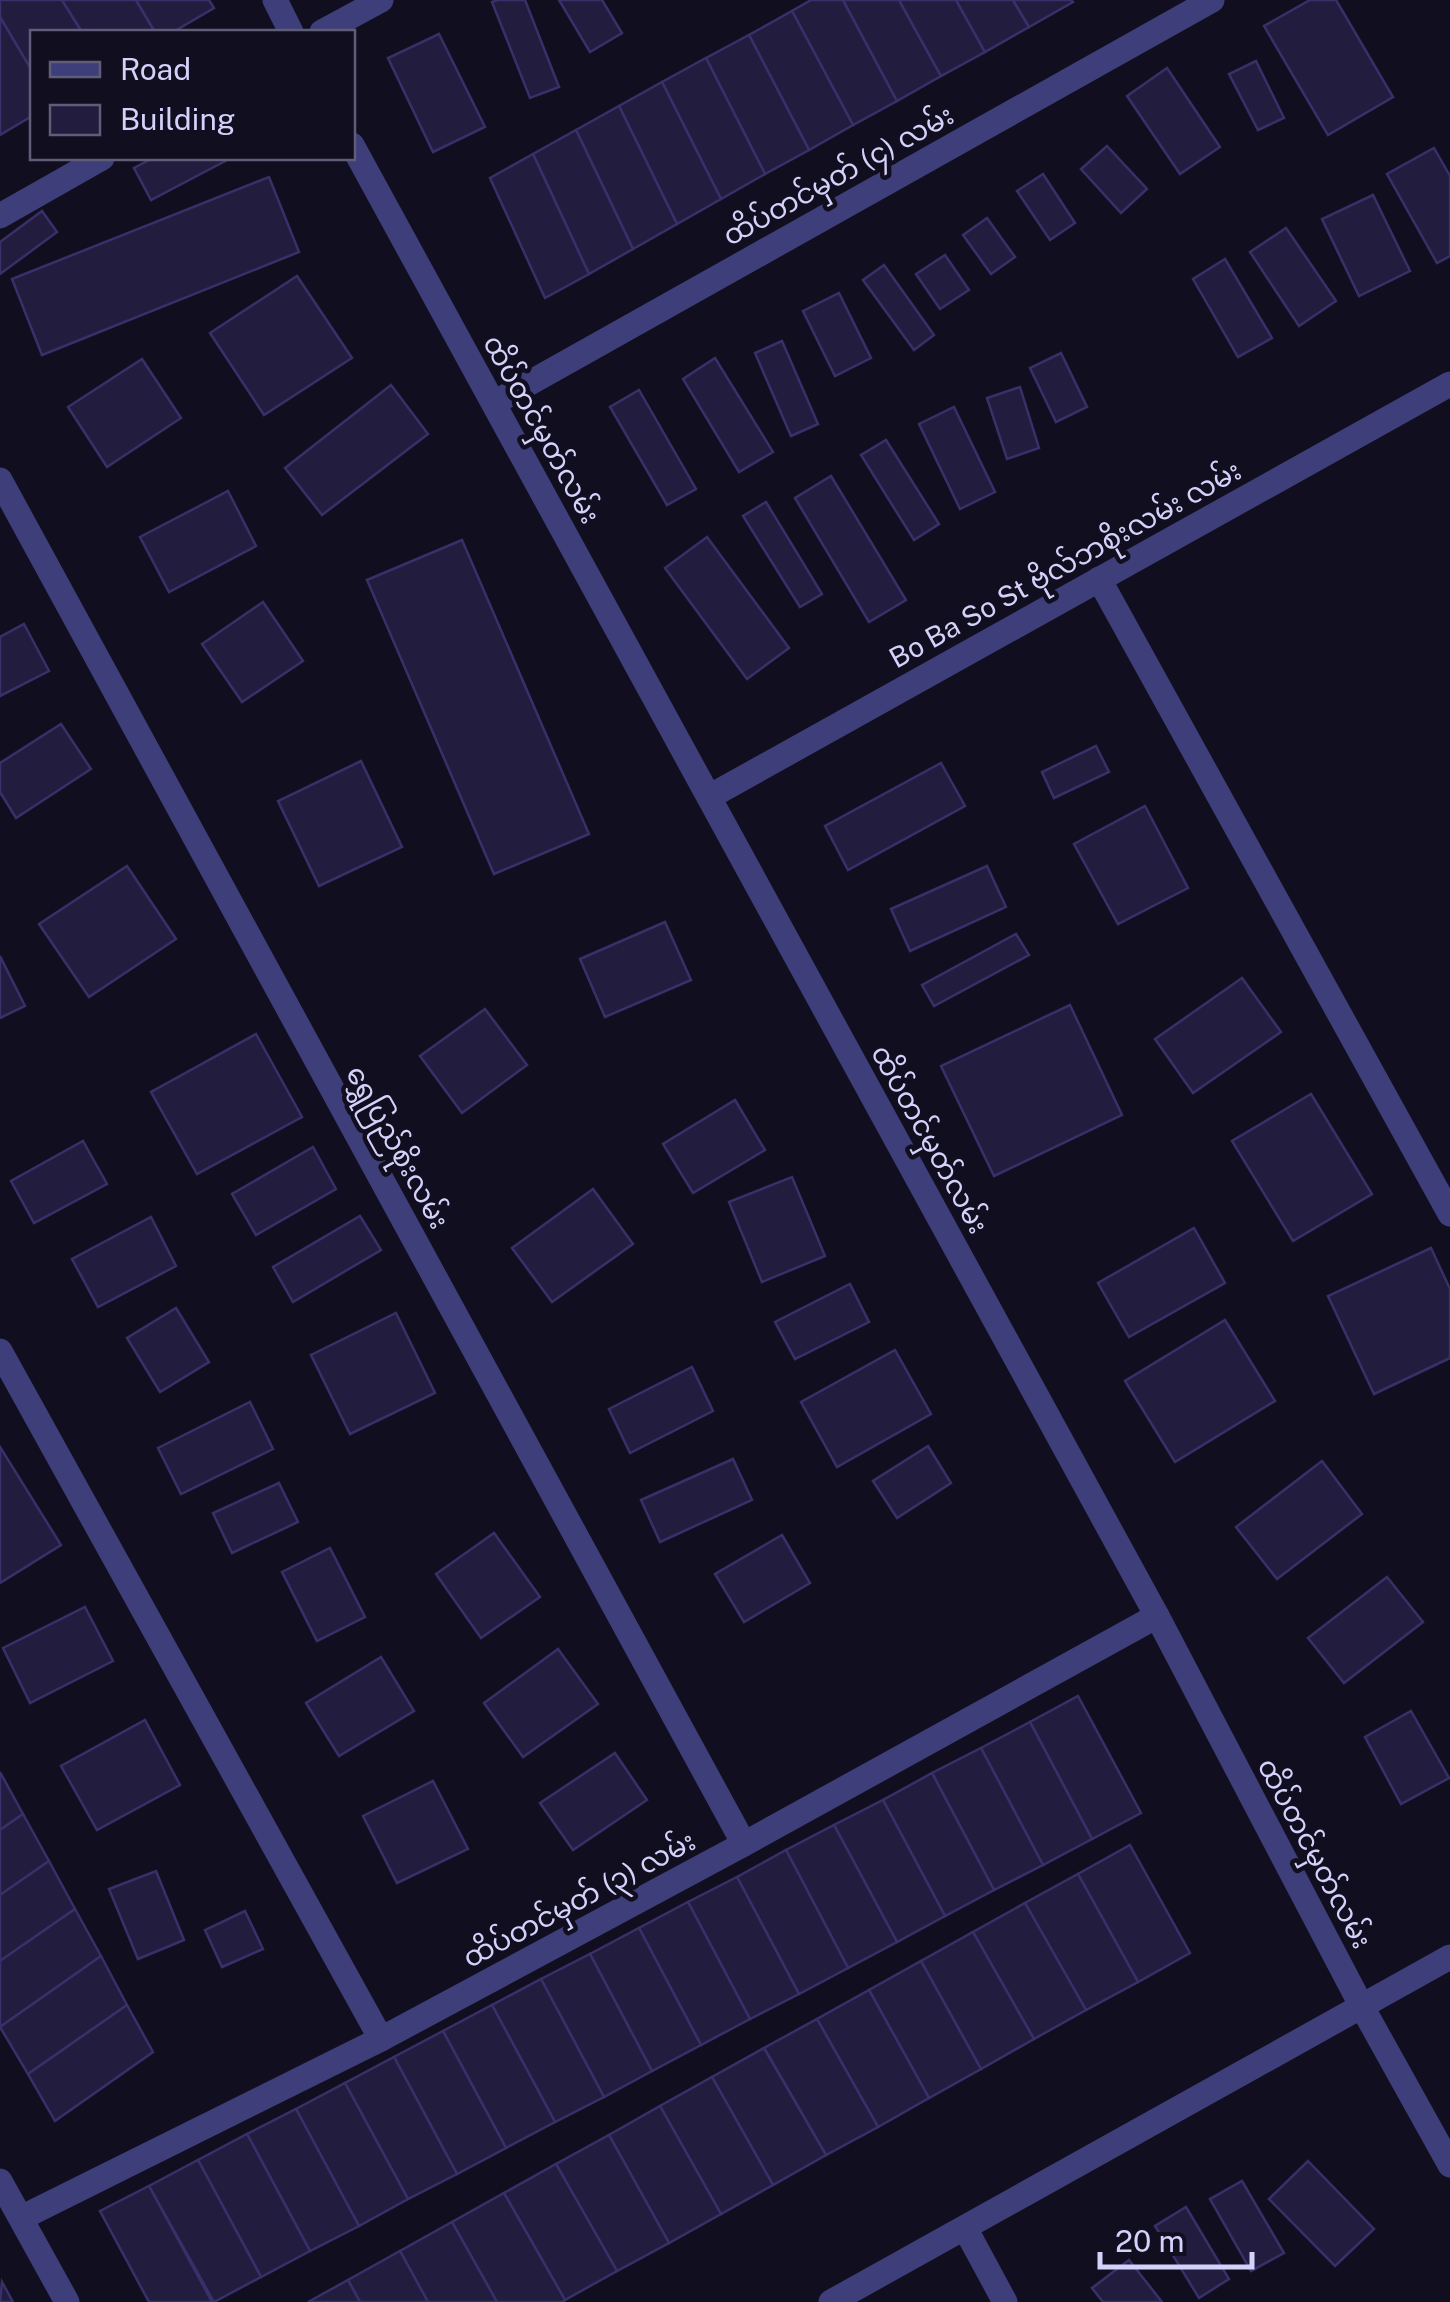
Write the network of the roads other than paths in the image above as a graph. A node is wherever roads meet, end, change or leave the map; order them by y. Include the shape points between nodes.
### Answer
1 (274, 0) edge
2 (380, 0) edge
3 (1212, 0) edge
4 (290, 30) edge
5 (326, 30) edge
6 (355, 151) edge
7 (98, 160) edge
8 (0, 216) edge
9 (1450, 384) edge
10 (494, 403) junction
11 (0, 480) edge
12 (1099, 580) junction
13 (709, 797) junction
14 (1450, 1214) edge
15 (0, 1352) edge
16 (1157, 1616) junction
17 (744, 1844) junction
18 (1450, 1957) edge
19 (1361, 2004) junction
20 (381, 2039) junction
21 (1450, 2165) edge
22 (0, 2180) edge
23 (20, 2218) junction
24 (965, 2228) junction
25 (68, 2302) edge
26 (831, 2302) edge
27 (1006, 2302) edge

1 - 4 street
2 - 5 street
3 - 10 street, ထိပ်တင်မှတ် (၄) လမ်း
6 - 10 street, ထိပ်တင်မှတ်လမ်း
7 - 8 street
9 - 12 street, Bo Ba So St ဗိုလ်ဘစိုးလမ်း လမ်း
10 - 13 street, ထိပ်တင်မှတ်လမ်း
11 - 17 street, ရွှေပြည်စိုးလမ်း
12 - 13 street, Bo Ba So St ဗိုလ်ဘစိုးလမ်း လမ်း
12 - 14 street
13 - 16 street, ထိပ်တင်မှတ်လမ်း
15 - 20 street
16 - 17 street, ထိပ်တင်မှတ် (၃) လမ်း
16 - 19 street, ထိပ်တင်မှတ်လမ်း
17 - 20 street, ထိပ်တင်မှတ် (၃) လမ်း
18 - 19 street
19 - 21 street, ထိပ်တင်မှတ်လမ်း
19 - 24 street
20 - 23 street, ထိပ်တင်မှတ် (၃) လမ်း
22 - 23 street
23 - 25 street
24 - 26 street
24 - 27 street

